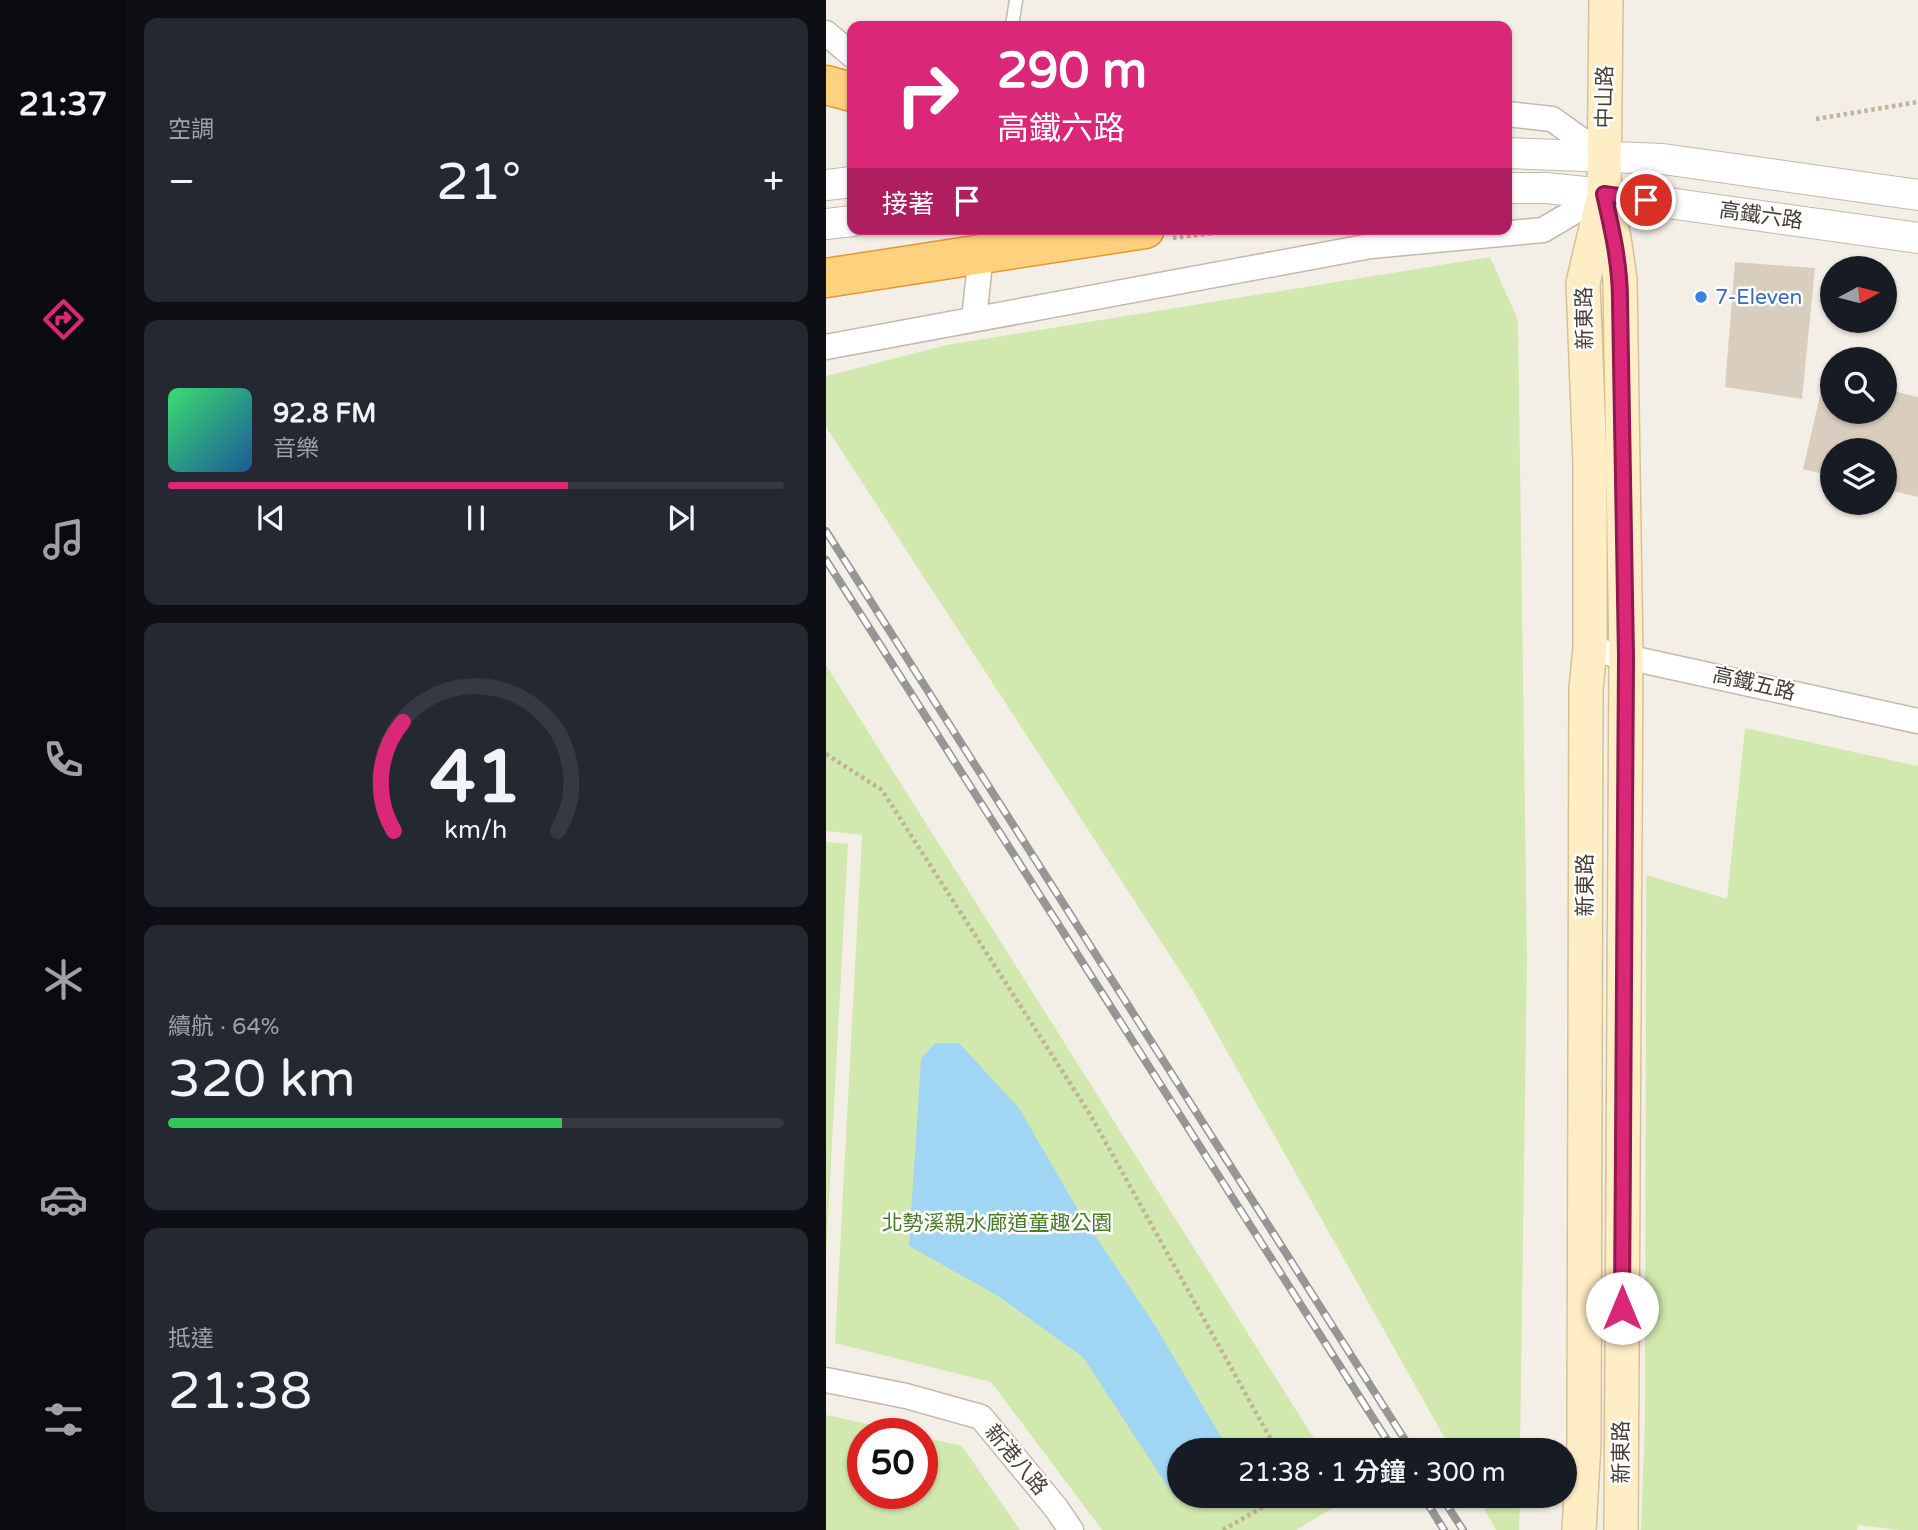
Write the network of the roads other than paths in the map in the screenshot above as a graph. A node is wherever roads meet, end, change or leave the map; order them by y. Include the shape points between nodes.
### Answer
1 (1016, 0) edge
2 (1606, 0) edge
3 (1013, 21) edge
4 (826, 33) edge
5 (847, 51) edge
6 (826, 85) edge
7 (847, 91) edge
8 (1512, 115) edge
9 (1512, 153) edge
10 (1604, 156) junction
11 (847, 183) edge
12 (826, 185) edge
13 (1512, 188) edge
14 (1604, 194) junction
15 (1918, 195) edge
16 (847, 222) edge
17 (826, 224) edge
18 (1512, 233) edge
19 (1106, 235) edge
20 (1489, 235) edge
21 (1918, 238) edge
22 (980, 262) dead end
23 (826, 278) edge
24 (974, 319) junction
25 (826, 347) edge
26 (1590, 649) junction
27 (1626, 657) junction
28 (1918, 721) edge
29 (826, 1380) edge
30 (1070, 1530) edge
31 (1579, 1530) edge
32 (1621, 1530) edge

1 - 3 lane
2 - 10 main road, 中山路
4 - 5 street
6 - 7 highway
8 - 10 street via 1552,119
9 - 10 street, 高鐵六路
10 - 14 main road, 中山路
10 - 15 street, 高鐵六路 via 1662,159
11 - 12 street
13 - 14 street, 高鐵六路
14 - 18 street via 1543,230
14 - 21 street, 高鐵六路
14 - 26 main road, 新東路 via 1583,283 1590,462
14 - 27 main road, 新東路 via 1620,279
16 - 17 street
19 - 23 highway
20 - 24 street via 1371,246
22 - 24 street
24 - 25 street
26 - 27 street, 高鐵五路
26 - 31 main road, 新東路 via 1586,702 1584,1443
27 - 28 street, 高鐵五路
27 - 32 main road, 新東路
29 - 30 street, 新港八路 via 906,1396 981,1418

